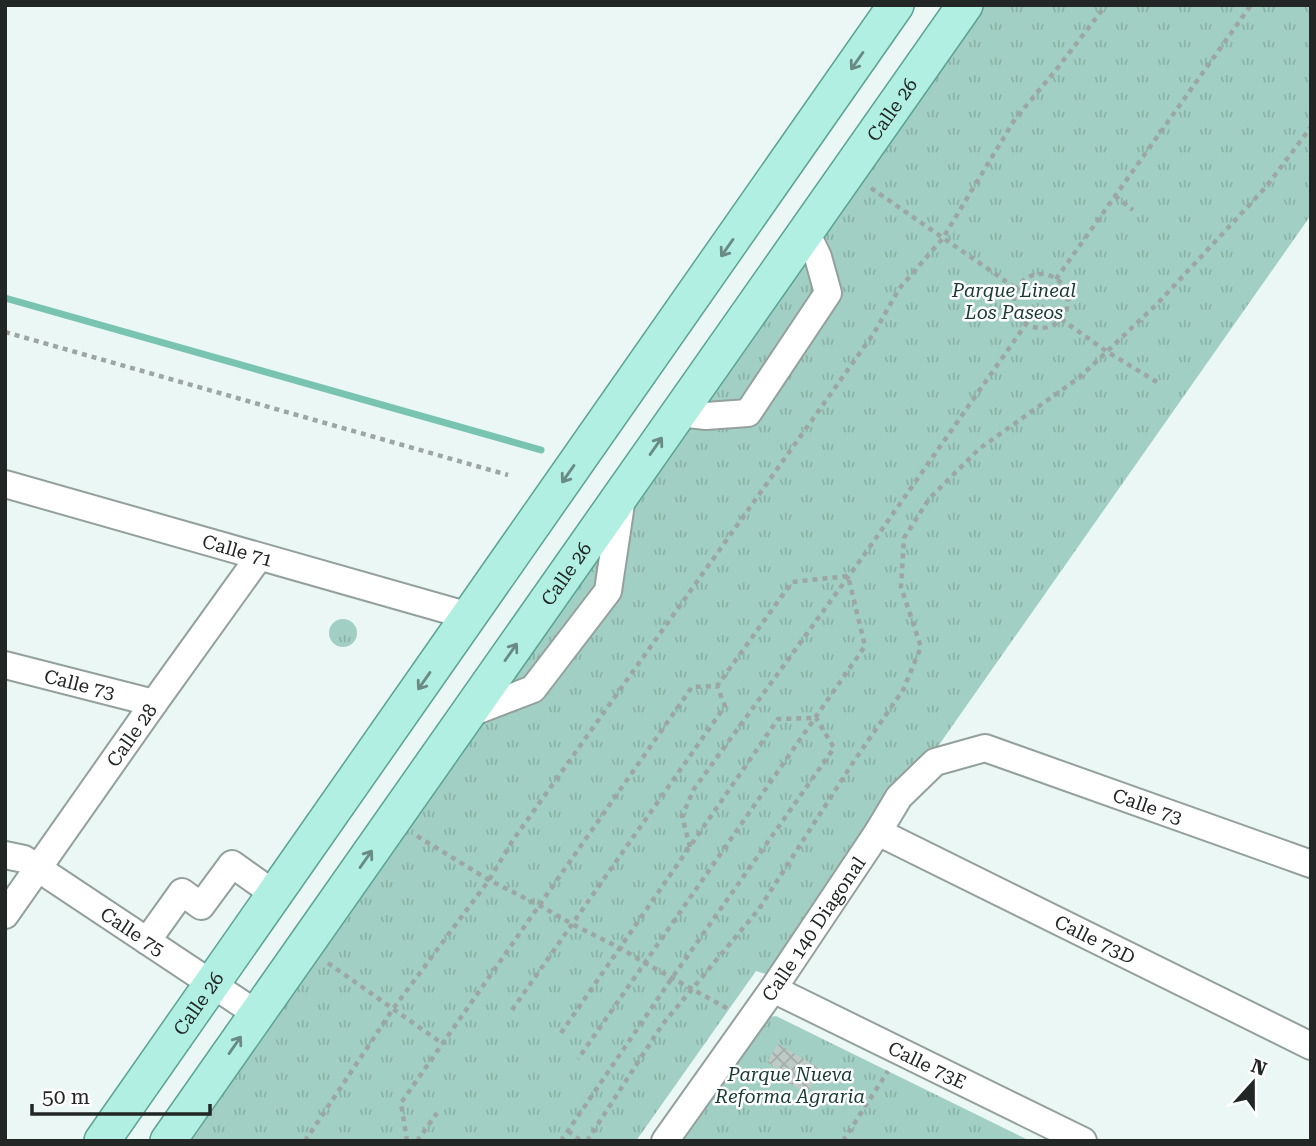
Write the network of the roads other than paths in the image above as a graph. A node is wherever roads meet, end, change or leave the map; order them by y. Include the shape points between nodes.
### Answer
1 (896, 5) edge
2 (965, 5) edge
3 (806, 232) junction
4 (679, 412) junction
5 (5, 484) edge
6 (260, 557) junction
7 (469, 616) junction
8 (5, 665) edge
9 (154, 703) junction
10 (985, 748) joint
11 (878, 832) junction
12 (5, 855) edge
13 (1311, 864) edge
14 (38, 868) junction
15 (274, 894) junction
16 (5, 915) edge
17 (147, 940) junction
18 (211, 984) junction
19 (772, 989) junction
20 (257, 1014) junction
21 (1311, 1046) edge
22 (102, 1141) edge
23 (168, 1141) edge
24 (665, 1141) edge
25 (1083, 1141) edge

1 -> 7 main road, Calle 26
2 - 3 main road, Calle 26
3 - 4 main road, Calle 26
3 - 4 street via 828,293 748,413 706,416
20 -> 4 main road, Calle 26
5 - 6 street, Calle 71
6 - 7 street, Calle 71
6 - 9 street, Calle 28
7 -> 15 main road, Calle 26
8 - 9 street, Calle 73
9 - 14 street, Calle 28
10 - 11 street, Calle 140 Diagonal via 934,762 899,797
10 - 13 street, Calle 73
11 - 19 street, Calle 140 Diagonal
11 - 21 street, Calle 73D
12 - 14 street, Calle 75
14 - 16 street, Calle 28
14 - 17 street, Calle 75
15 - 17 street via 232,864 201,906 182,892
15 - 18 main road, Calle 26
17 - 18 street, Calle 75
18 - 20 street, Calle 75
18 - 22 main road, Calle 26
19 - 24 street, Calle 140 Diagonal
19 - 25 street, Calle 73E
23 -> 20 main road, Calle 26

